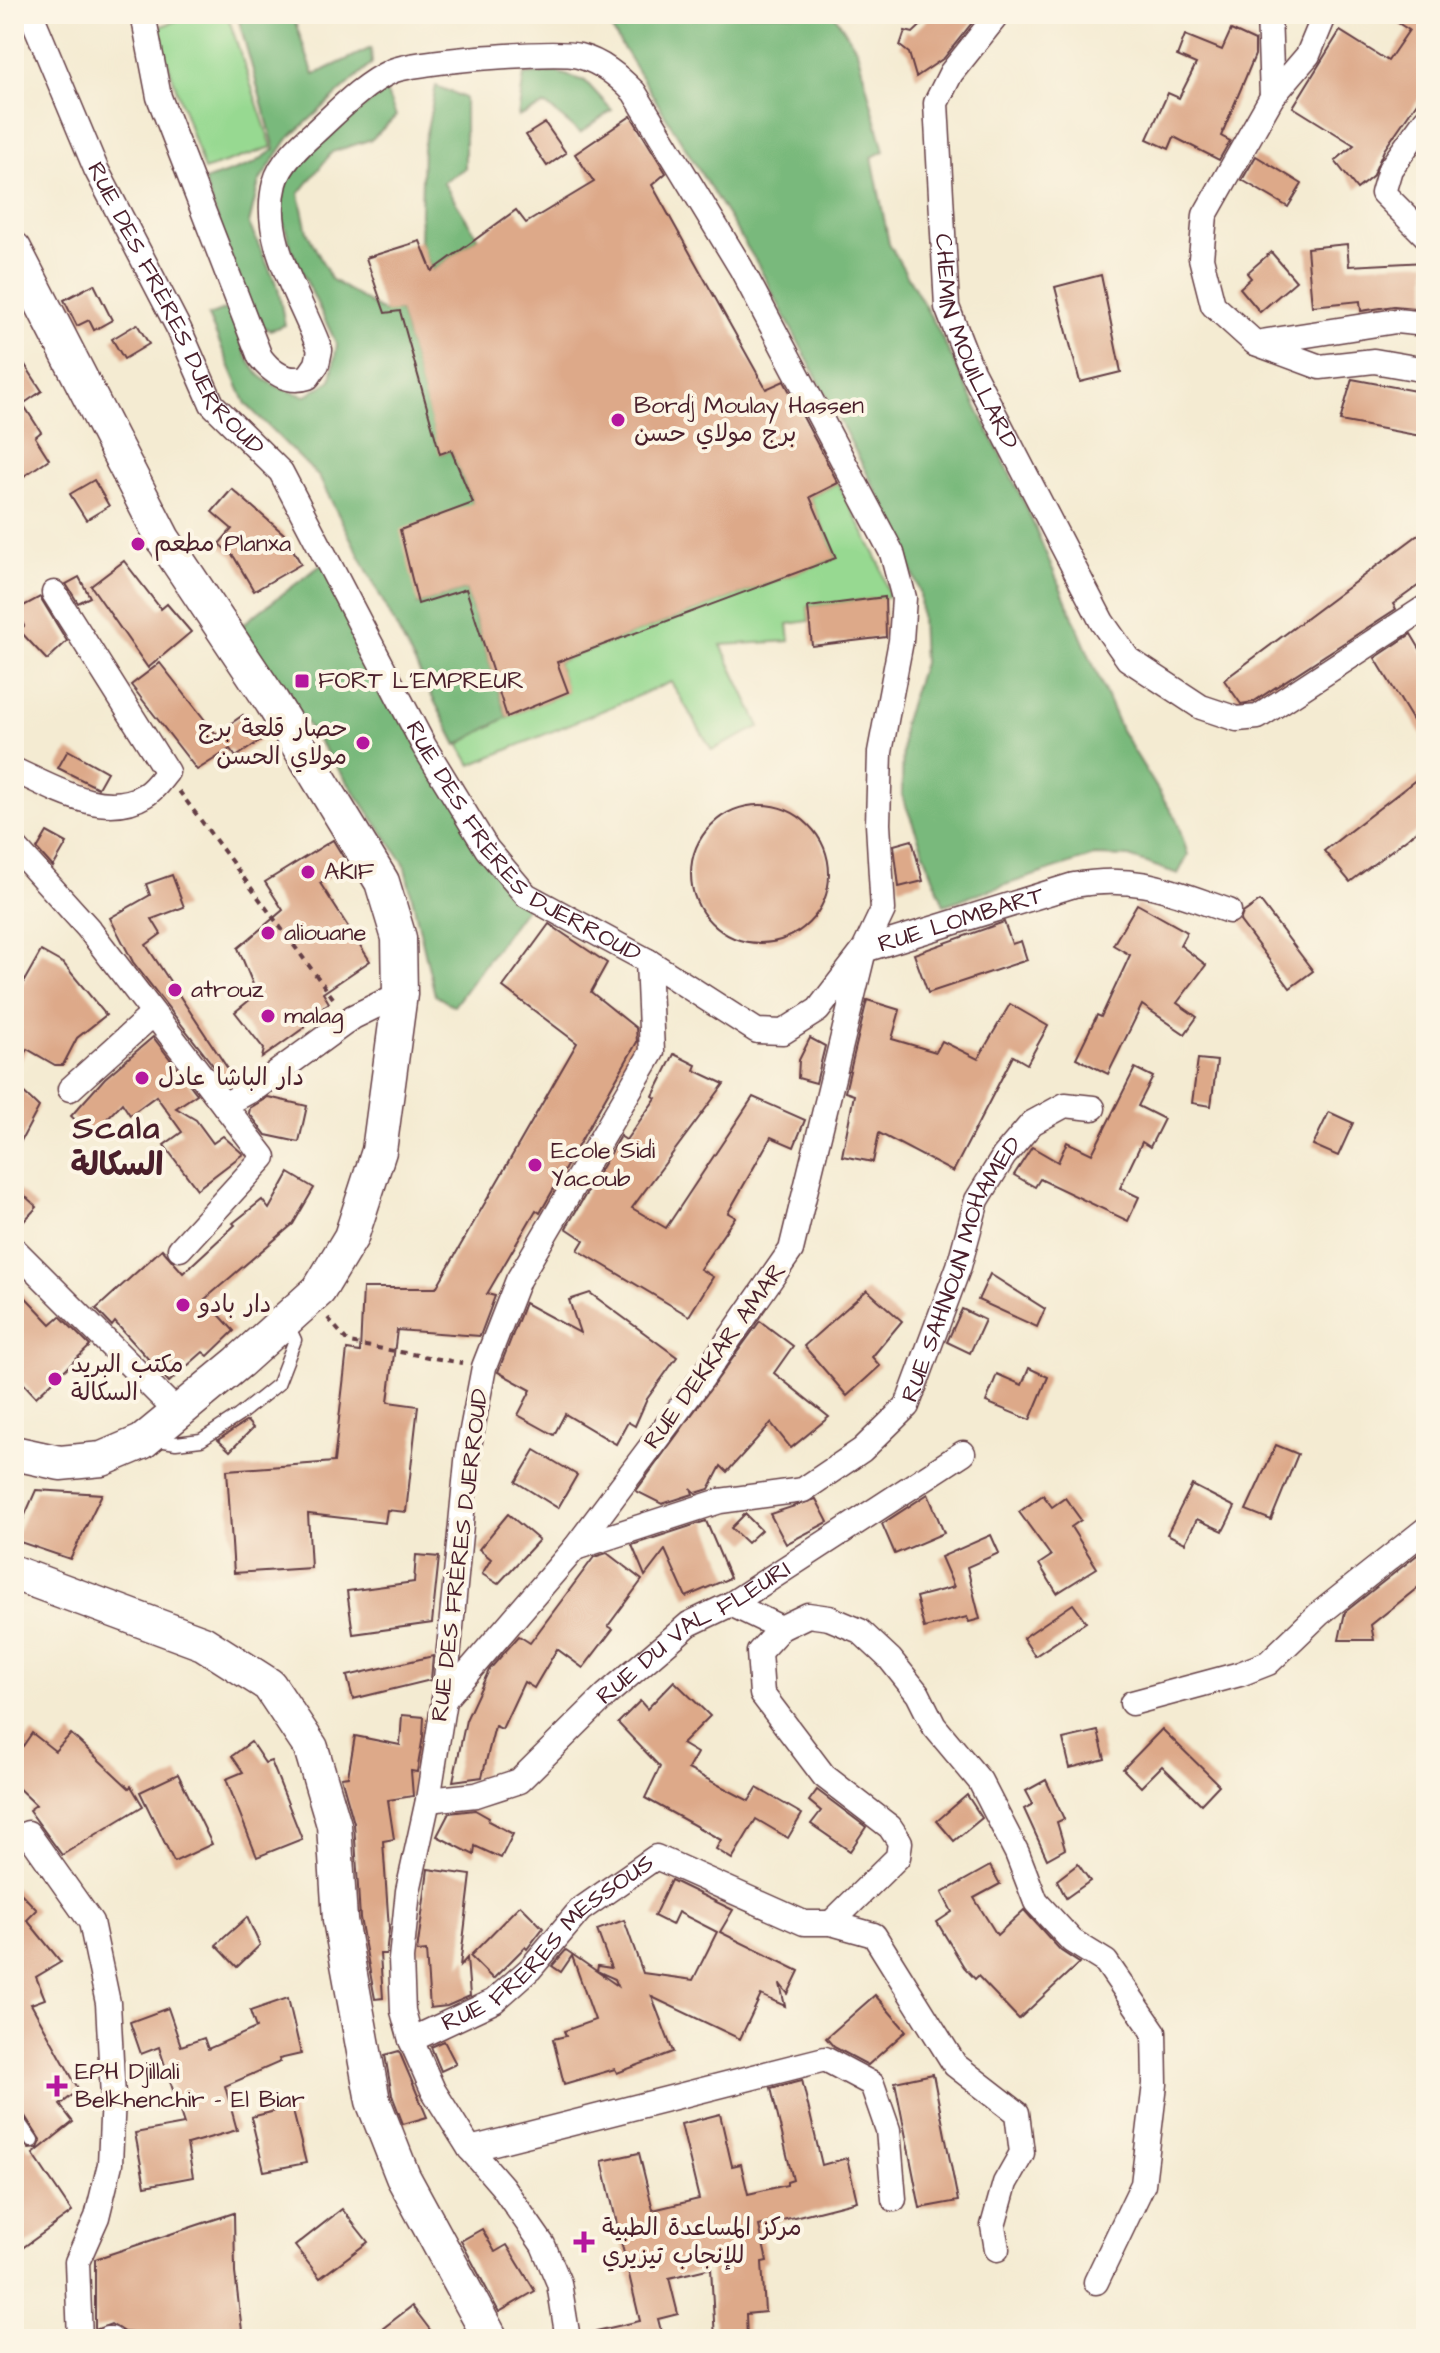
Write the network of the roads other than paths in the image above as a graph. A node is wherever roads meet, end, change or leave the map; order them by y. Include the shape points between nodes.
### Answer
1 (31, 14) edge
2 (143, 14) edge
3 (998, 14) edge
4 (1269, 14) edge
5 (1325, 14) edge
6 (1272, 97) junction
7 (1426, 119) edge
8 (1426, 236) edge
9 (14, 249) edge
10 (1426, 324) edge
11 (1255, 343) junction
12 (1426, 370) edge
13 (54, 593) dead end
14 (1426, 607) edge
15 (14, 770) edge
16 (14, 846) edge
17 (1229, 911) dead end
18 (864, 950) junction
19 (648, 961) junction
20 (400, 994) junction
21 (153, 1014) junction
22 (70, 1089) dead end
23 (224, 1105) junction
24 (1093, 1108) dead end
25 (14, 1249) edge
26 (180, 1249) dead end
27 (286, 1320) junction
28 (177, 1412) junction
29 (146, 1438) junction
30 (14, 1453) edge
31 (963, 1453) dead end
32 (1426, 1529) edge
33 (575, 1548) junction
34 (14, 1573) edge
35 (731, 1604) junction
36 (781, 1628) junction
37 (444, 1700) junction
38 (1132, 1703) dead end
39 (428, 1800) junction
40 (14, 1841) edge
41 (831, 1923) junction
42 (411, 2040) junction
43 (14, 2115) edge
44 (32, 2141) dead end
45 (470, 2149) junction
46 (894, 2199) dead end
47 (997, 2249) dead end
48 (1096, 2282) dead end
49 (80, 2339) edge
50 (491, 2339) edge
51 (568, 2339) edge

1 - 19 street, RUE DES FRÈRES DJERROUD via 96,169 212,404 281,472 424,746 487,849 526,895
2 - 18 street via 159,97 260,357 287,378 308,377 320,350 274,237 275,180 301,144 355,95 410,64 557,55 597,62 634,92 741,268 892,553 904,598 880,752 883,910
3 - 14 street, CHEMIN MOUILLARD via 951,73 936,103 947,307 972,371 1102,622 1128,659 1201,707 1237,719 1258,717
4 - 6 street
5 - 6 street via 1308,55
6 - 11 street via 1205,215 1201,258 1213,305
7 - 8 street via 1390,169 1383,193
9 - 20 main road via 163,539 272,702 382,882 399,938
10 - 11 street via 1396,321
11 - 12 street via 1320,367 1374,361
13 - 15 street via 167,772 147,794 126,803 83,801
16 - 21 street via 88,928
17 - 18 street, RUE LOMBART via 1153,884 1110,879 1074,885
18 - 19 street, RUE LOMBART via 818,1010 783,1032 757,1031
18 - 33 street, RUE DEKKAR AMAR via 791,1250
19 - 37 street, RUE DES FRÈRES DJERROUD via 652,1052 518,1280 484,1367 468,1451
20 - 23 street via 353,1017
20 - 27 main road via 379,1151 351,1237 338,1263
21 - 22 street
21 - 23 street
23 - 26 street via 264,1157
24 - 33 street, RUE SAHNOUN MOHAMED via 1065,1105 1032,1123 1004,1156 977,1200 959,1266 907,1406 862,1450 803,1490 720,1501
25 - 28 street
27 - 28 main road
27 - 29 lane via 295,1340 278,1384 201,1440
28 - 29 main road
29 - 30 main road via 102,1459 60,1463
31 - 35 street, RUE DU VAL FLEURI
32 - 38 street via 1319,1614 1268,1663
33 - 37 street, RUE DEKKAR AMAR
34 - 50 main road via 203,1643 269,1685 311,1748 334,1825 340,1920 373,2101 403,2177
35 - 36 street
35 - 39 street, RUE DU VAL FLEURI via 689,1624 606,1695 519,1781 476,1795
36 - 41 street via 759,1652 762,1694 824,1776 890,1827 900,1842 898,1857
36 - 48 street via 808,1615 829,1618 860,1631 890,1659 918,1694 934,1726 980,1781 1036,1902 1072,1941 1106,1962 1154,2032 1155,2084 1143,2184
37 - 39 street, RUE DES FRÈRES DJERROUD
39 - 42 street, RUE DES FRÈRES DJERROUD via 408,1891 401,1959 403,2011
40 - 49 street via 28,1833 91,1922 108,2003 110,2164 97,2217 77,2262
41 - 42 street, RUE FRERES MESSOUS via 804,1923 656,1857 580,1910 530,1969 494,2001
41 - 47 street, RUE FRERES MESSOUS via 874,1935 955,2065 1017,2113 1022,2153 1005,2183 993,2226
42 - 45 street, RUE DES FRÈRES DJERROUD via 433,2090
43 - 44 lane
45 - 46 street via 825,2059 872,2084 888,2130
45 - 51 street, RUE DES FRÈRES DJERROUD via 543,2245 559,2283

